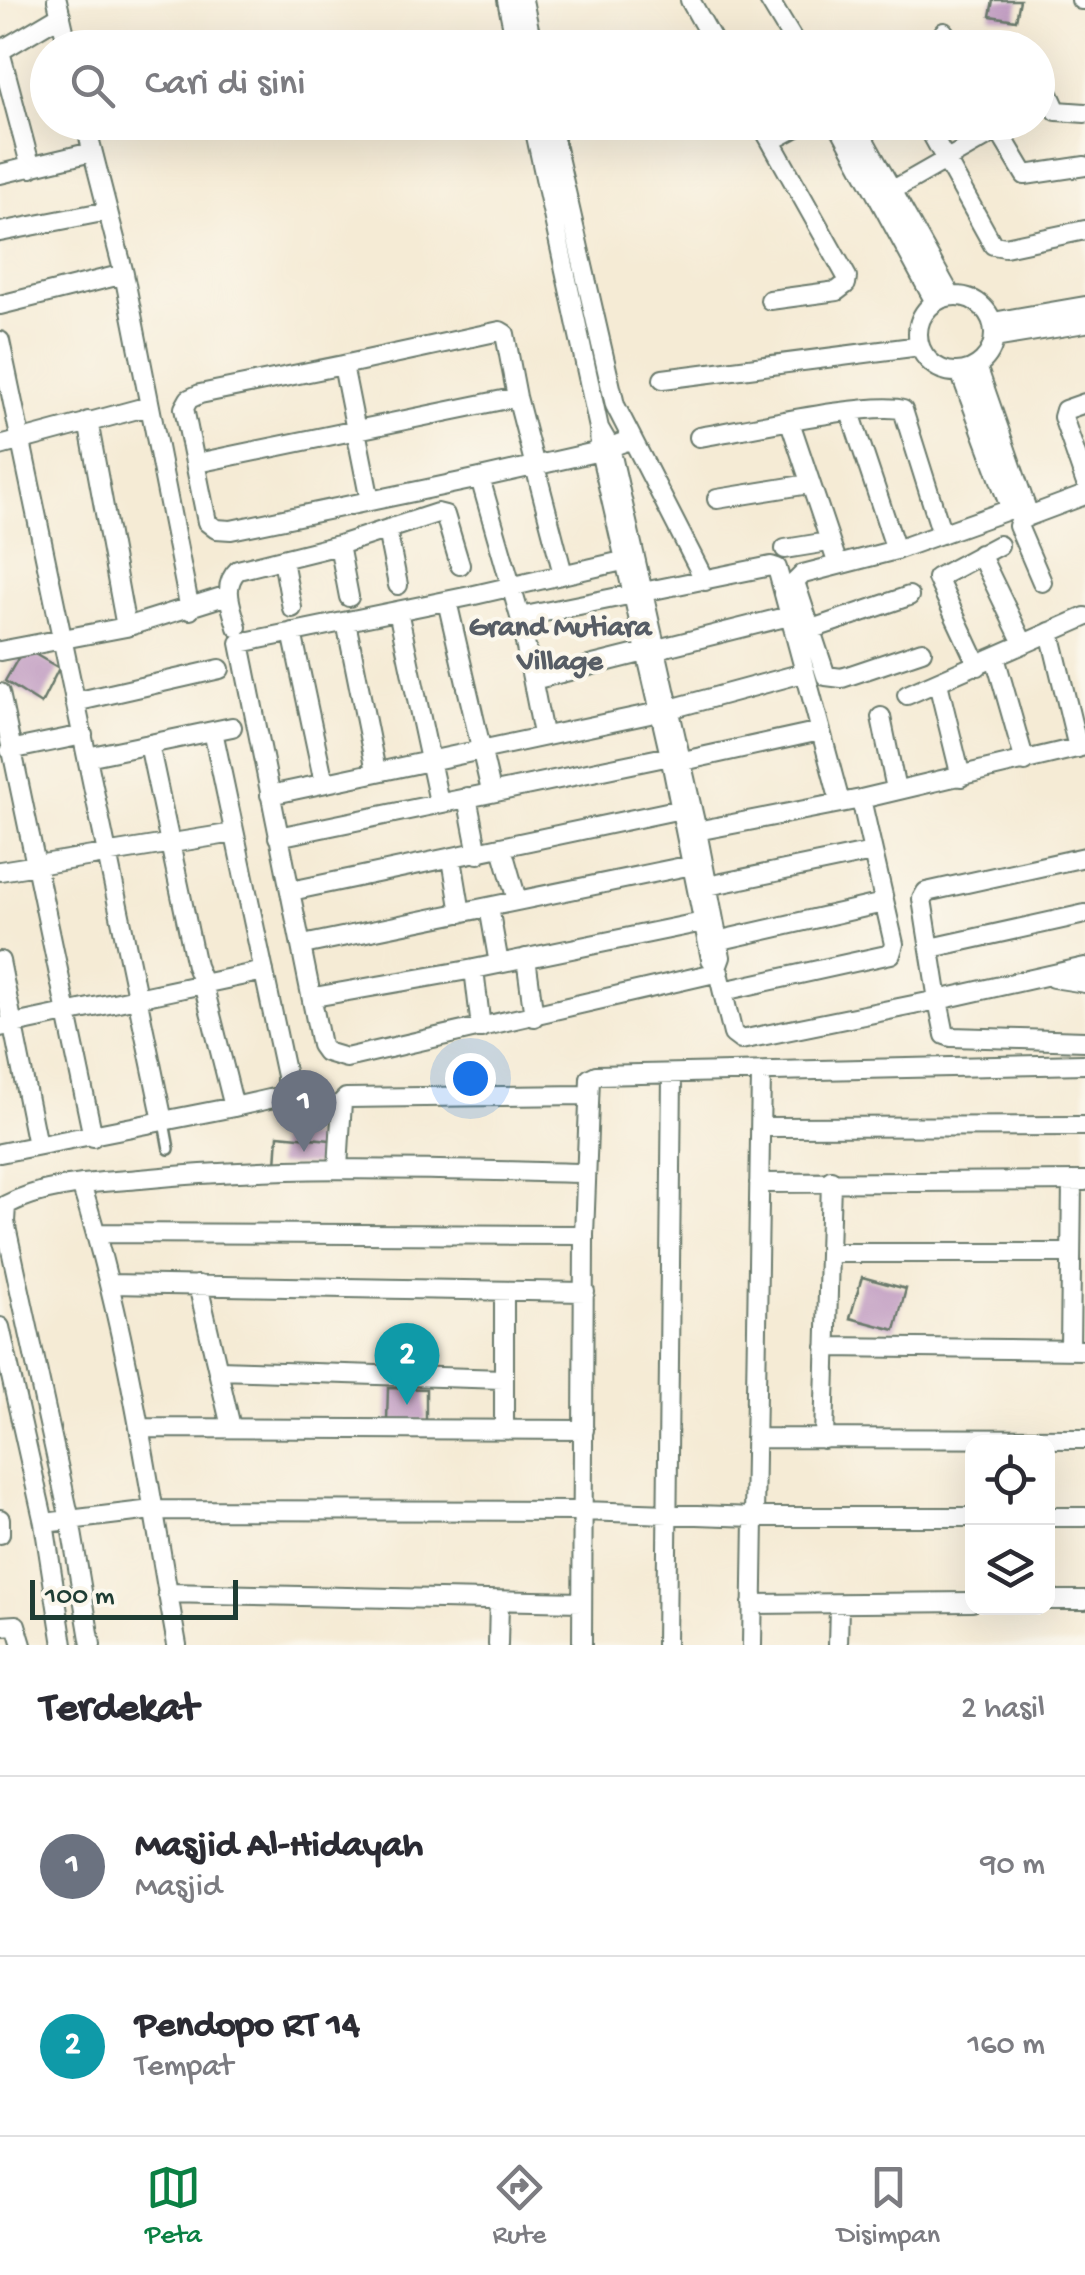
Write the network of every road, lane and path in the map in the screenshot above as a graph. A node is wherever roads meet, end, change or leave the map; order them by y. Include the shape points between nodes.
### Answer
1 (507, 0) edge
2 (523, 0) edge
3 (690, 0) edge
4 (769, 0) edge
5 (59, 8) edge
6 (513, 30) edge
7 (530, 30) edge
8 (707, 30) edge
9 (787, 30) edge
10 (0, 51) edge
11 (1055, 107) edge
12 (1085, 113) edge
13 (89, 140) edge
14 (545, 140) edge
15 (546, 140) edge
16 (849, 140) edge
17 (862, 140) edge
18 (935, 140) edge
19 (975, 140) edge
20 (1004, 140) edge
21 (770, 141) edge
22 (92, 152) junction
23 (946, 160) junction
24 (1085, 166) edge
25 (31, 168) junction
26 (0, 174) edge
27 (887, 194) junction
28 (108, 212) junction
29 (1085, 230) edge
30 (0, 232) edge
31 (124, 274) junction
32 (943, 299) junction
33 (770, 300) dead end
34 (0, 305) edge
35 (1085, 306) edge
36 (1085, 322) edge
37 (994, 330) junction
38 (0, 342) edge
39 (920, 346) junction
40 (343, 365) junction
41 (968, 369) junction
42 (663, 379) dead end
43 (517, 397) junction
44 (1085, 402) edge
45 (615, 404) junction
46 (149, 406) junction
47 (850, 412) junction
48 (596, 420) junction
49 (88, 421) junction
50 (790, 422) junction
51 (355, 432) junction
52 (700, 437) dead end
53 (632, 439) junction
54 (20, 441) junction
55 (0, 446) edge
56 (605, 449) junction
57 (197, 463) junction
58 (535, 466) junction
59 (480, 478) junction
60 (1085, 482) edge
61 (810, 484) junction
62 (1085, 495) edge
63 (717, 499) dead end
64 (370, 501) junction
65 (1022, 510) junction
66 (387, 530) junction
67 (942, 534) junction
68 (828, 542) junction
69 (340, 545) junction
70 (998, 545) dead end
71 (785, 549) dead end
72 (896, 550) junction
73 (980, 554) junction
74 (284, 560) junction
75 (627, 560) junction
76 (460, 565) dead end
77 (838, 565) junction
78 (563, 574) junction
79 (705, 581) junction
80 (1042, 582) dead end
81 (398, 585) dead end
82 (512, 587) junction
83 (640, 594) junction
84 (228, 595) junction
85 (909, 596) dead end
86 (349, 597) dead end
87 (447, 601) junction
88 (292, 608) dead end
89 (190, 610) junction
90 (398, 610) junction
91 (520, 616) junction
92 (789, 616) junction
93 (1085, 617) edge
94 (346, 622) junction
95 (126, 627) junction
96 (238, 627) dead end
97 (809, 630) junction
98 (292, 632) junction
99 (1050, 632) junction
100 (62, 639) junction
101 (1024, 643) junction
102 (0, 651) edge
103 (922, 651) dead end
104 (651, 652) junction
105 (986, 661) junction
106 (220, 669) dead end
107 (803, 673) junction
108 (533, 680) junction
109 (938, 683) junction
110 (0, 692) edge
111 (907, 694) dead end
112 (75, 702) junction
113 (664, 710) junction
114 (881, 717) dead end
115 (232, 727) dead end
116 (212, 731) junction
117 (820, 732) junction
118 (543, 734) junction
119 (83, 735) junction
120 (149, 744) junction
121 (1081, 747) edge
122 (482, 748) junction
123 (87, 757) junction
124 (430, 760) junction
125 (674, 760) junction
126 (8, 762) edge
127 (1025, 762) junction
128 (376, 771) junction
129 (961, 777) junction
130 (324, 782) junction
131 (896, 789) junction
132 (490, 792) junction
133 (270, 795) junction
134 (466, 797) junction
135 (861, 799) junction
136 (440, 802) junction
137 (840, 802) junction
138 (681, 808) junction
139 (692, 832) junction
140 (234, 833) junction
141 (278, 837) junction
142 (169, 842) junction
143 (502, 848) junction
144 (108, 852) junction
145 (872, 852) junction
146 (478, 854) junction
147 (1085, 857) edge
148 (452, 859) junction
149 (36, 864) junction
150 (692, 865) junction
151 (0, 872) edge
152 (703, 887) junction
153 (291, 891) junction
154 (517, 900) junction
155 (883, 903) junction
156 (489, 907) junction
157 (461, 912) junction
158 (1085, 914) edge
159 (703, 922) junction
160 (712, 942) junction
161 (303, 945) junction
162 (931, 948) junction
163 (526, 958) junction
164 (0, 962) edge
165 (500, 964) junction
166 (1085, 967) edge
167 (264, 970) junction
168 (474, 970) junction
169 (1043, 976) junction
170 (720, 977) junction
171 (203, 983) junction
172 (1085, 983) edge
173 (138, 996) junction
174 (314, 997) junction
175 (938, 1000) junction
176 (69, 1013) junction
177 (534, 1017) junction
178 (6, 1025) edge
179 (481, 1028) junction
180 (1085, 1041) edge
181 (1085, 1064) edge
182 (761, 1074) junction
183 (672, 1075) junction
184 (586, 1095) junction
185 (234, 1107) junction
186 (163, 1121) junction
187 (1085, 1126) edge
188 (761, 1127) junction
189 (92, 1137) junction
190 (37, 1146) junction
191 (168, 1149) dead end
192 (0, 1153) edge
193 (338, 1168) junction
194 (586, 1173) junction
195 (831, 1180) junction
196 (1079, 1181) edge
197 (760, 1183) junction
198 (81, 1184) junction
199 (2, 1222) edge
200 (96, 1233) junction
201 (584, 1236) junction
202 (1071, 1252) junction
203 (829, 1253) junction
204 (109, 1284) junction
205 (198, 1285) junction
206 (504, 1292) junction
207 (585, 1292) junction
208 (0, 1327) edge
209 (826, 1347) junction
210 (1078, 1350) edge
211 (219, 1370) junction
212 (503, 1379) junction
213 (230, 1427) junction
214 (142, 1428) junction
215 (504, 1428) junction
216 (584, 1430) junction
217 (755, 1438) junction
218 (824, 1438) junction
219 (1085, 1438) edge
220 (152, 1510) junction
221 (583, 1511) junction
222 (668, 1514) junction
223 (754, 1516) junction
224 (965, 1517) edge
225 (1055, 1517) edge
226 (1085, 1517) edge
227 (0, 1520) edge
228 (70, 1520) junction
229 (44, 1523) junction
230 (0, 1534) edge
231 (168, 1593) junction
232 (1055, 1600) edge
233 (1085, 1600) edge
234 (498, 1601) junction
235 (582, 1602) junction
236 (965, 1602) edge
237 (752, 1604) junction
238 (839, 1606) junction
239 (0, 1626) edge
240 (22, 1645) edge
241 (63, 1645) edge
242 (91, 1645) edge
243 (177, 1645) edge
244 (498, 1645) edge
245 (582, 1645) edge
246 (666, 1645) edge
247 (752, 1645) edge
248 (838, 1645) edge

1 - 6 street
2 - 7 street
3 - 8 street
4 - 9 street
5 - 10 street
10 - 25 street
11 - 12 street
13 - 22 street
14 - 48 street
15 - 45 street
16 - 27 street
17 - 27 street
18 - 23 street
19 - 23 street
20 - 24 street via 1025,175
21 - 33 street via 848,277 837,291
22 - 25 street
22 - 28 street
23 - 27 street
23 - 29 street via 992,245
25 - 26 street
27 - 32 street
28 - 30 street
28 - 31 street
31 - 34 street
31 - 46 street
32 - 37 street via 968,297 982,305
32 - 39 street via 924,314
35 - 37 street
36 - 37 street
37 - 41 street via 990,352
38 - 54 street
39 - 41 street via 935,366
39 - 42 street
40 - 43 street via 500,331
40 - 51 street
40 - 57 street via 188,399 184,408
41 - 65 street
43 - 51 street
43 - 58 street
44 - 60 street via 1062,417
45 - 48 street
45 - 53 street
46 - 49 street
46 - 89 street
47 - 50 street
47 - 67 street via 903,410
47 - 72 street
48 - 56 street
49 - 54 street
49 - 95 street
50 - 52 street
50 - 61 street
51 - 57 street
51 - 64 street
53 - 56 street
53 - 79 street
54 - 55 street
54 - 100 street
56 - 58 street
56 - 75 street
56 - 83 street
57 - 64 street via 207,522 224,530
58 - 59 street
58 - 78 street
59 - 64 street
59 - 82 street
61 - 63 street
61 - 68 street
62 - 65 street
65 - 67 street
65 - 80 street via 1018,526
66 - 69 street
66 - 76 street via 442,512
66 - 81 street
67 - 72 street
68 - 71 street
68 - 77 street
69 - 74 street
69 - 86 street
70 - 73 street
72 - 77 street
73 - 101 street
73 - 105 street via 937,581
74 - 84 street via 238,570
74 - 88 street
75 - 78 street
75 - 83 street
77 - 97 street via 796,582
78 - 82 street
79 - 83 street
79 - 92 street via 774,566
82 - 87 street
82 - 91 street
83 - 91 street
83 - 104 street
84 - 89 street
84 - 96 street
85 - 97 street
87 - 90 street
87 - 122 street
89 - 95 street
90 - 94 street
90 - 124 street
91 - 108 street
92 - 104 street
92 - 107 street
93 - 99 street
94 - 98 street
94 - 128 street
95 - 100 street
97 - 103 street via 826,676 834,678
98 - 130 street
98 - 133 street via 239,645
99 - 101 street
99 - 121 street
100 - 102 street
100 - 112 street
101 - 105 street
104 - 108 street
104 - 113 street
105 - 109 street
105 - 127 street
106 - 112 street
107 - 113 street
107 - 117 street
108 - 118 street
109 - 111 street
109 - 129 street
110 - 126 street
112 - 119 street
113 - 118 street
113 - 125 street
114 - 131 street
115 - 116 street
116 - 120 street
116 - 140 street
117 - 125 street
117 - 137 street
118 - 122 street
119 - 123 street
119 - 126 street
120 - 123 street
120 - 142 street
121 - 127 street
122 - 124 street
122 - 132 street
123 - 144 street
124 - 128 street
124 - 136 street
125 - 132 street
125 - 138 street
125 - 139 street
126 - 149 street
127 - 129 street
128 - 130 street
129 - 131 street
130 - 133 street
131 - 135 street
132 - 134 street
133 - 141 street
134 - 136 street
134 - 146 street
135 - 137 street
135 - 145 street
136 - 141 street
137 - 139 street
138 - 139 street
138 - 143 street
139 - 150 street
139 - 152 street
140 - 142 street
140 - 167 street
141 - 153 street
142 - 144 street
142 - 171 street
143 - 146 street
143 - 154 street
144 - 149 street
144 - 173 street
145 - 152 street
145 - 155 street
146 - 148 street
147 - 162 street via 926,892
148 - 153 street
148 - 157 street
149 - 151 street
149 - 176 street
150 - 152 street
150 - 154 street
152 - 159 street
152 - 160 street
153 - 161 street
154 - 156 street
155 - 160 street
155 - 170 street via 894,944 888,956
156 - 157 street
156 - 165 street
157 - 161 street
158 - 162 street
159 - 160 street
159 - 163 street
160 - 170 street
161 - 174 street
162 - 175 street
163 - 165 street
163 - 177 street
164 - 178 street
165 - 168 street
166 - 169 street
167 - 171 street
167 - 185 street via 286,1092
168 - 174 street
168 - 179 street
169 - 172 street
169 - 175 street
170 - 175 street via 732,1034 740,1040
170 - 177 street
171 - 173 street
171 - 185 street
173 - 176 street
173 - 186 street
174 - 179 street via 322,1045 346,1058
175 - 180 street via 951,1037
176 - 178 street
176 - 189 street
177 - 179 street
178 - 190 street
181 - 182 street
182 - 183 street
182 - 188 street
183 - 184 street via 596,1075
183 - 222 street
184 - 193 street via 346,1098
184 - 194 street
185 - 186 street
186 - 189 street
186 - 191 lane
187 - 188 street
188 - 197 street
189 - 190 street
190 - 192 street
193 - 194 street
193 - 198 street
194 - 201 street
195 - 196 street
195 - 197 street
195 - 203 street
196 - 202 street
197 - 217 street
198 - 199 street via 14,1200
198 - 200 street
199 - 228 street
200 - 201 street
200 - 204 street
201 - 207 street
202 - 203 street
202 - 210 street
203 - 209 street
204 - 205 street
204 - 214 street
205 - 206 street
205 - 211 street
206 - 207 street
206 - 212 street
207 - 216 street
208 - 229 street
209 - 210 street
209 - 218 street
211 - 212 street
211 - 213 street
212 - 215 street
213 - 214 street
213 - 215 street
214 - 220 street
215 - 216 street
216 - 221 street
217 - 218 street
217 - 223 street
218 - 219 street
220 - 221 street
220 - 228 street
220 - 231 street
221 - 222 street
221 - 235 street
222 - 223 street
222 - 246 street
223 - 224 street
223 - 237 street
225 - 226 street
227 - 230 street
228 - 229 street
228 - 242 street
229 - 241 street
231 - 234 street
231 - 243 street
232 - 233 street
234 - 235 street
234 - 244 street
235 - 245 street
236 - 238 street
237 - 238 street
237 - 247 street
238 - 248 street
239 - 240 street via 16,1625

